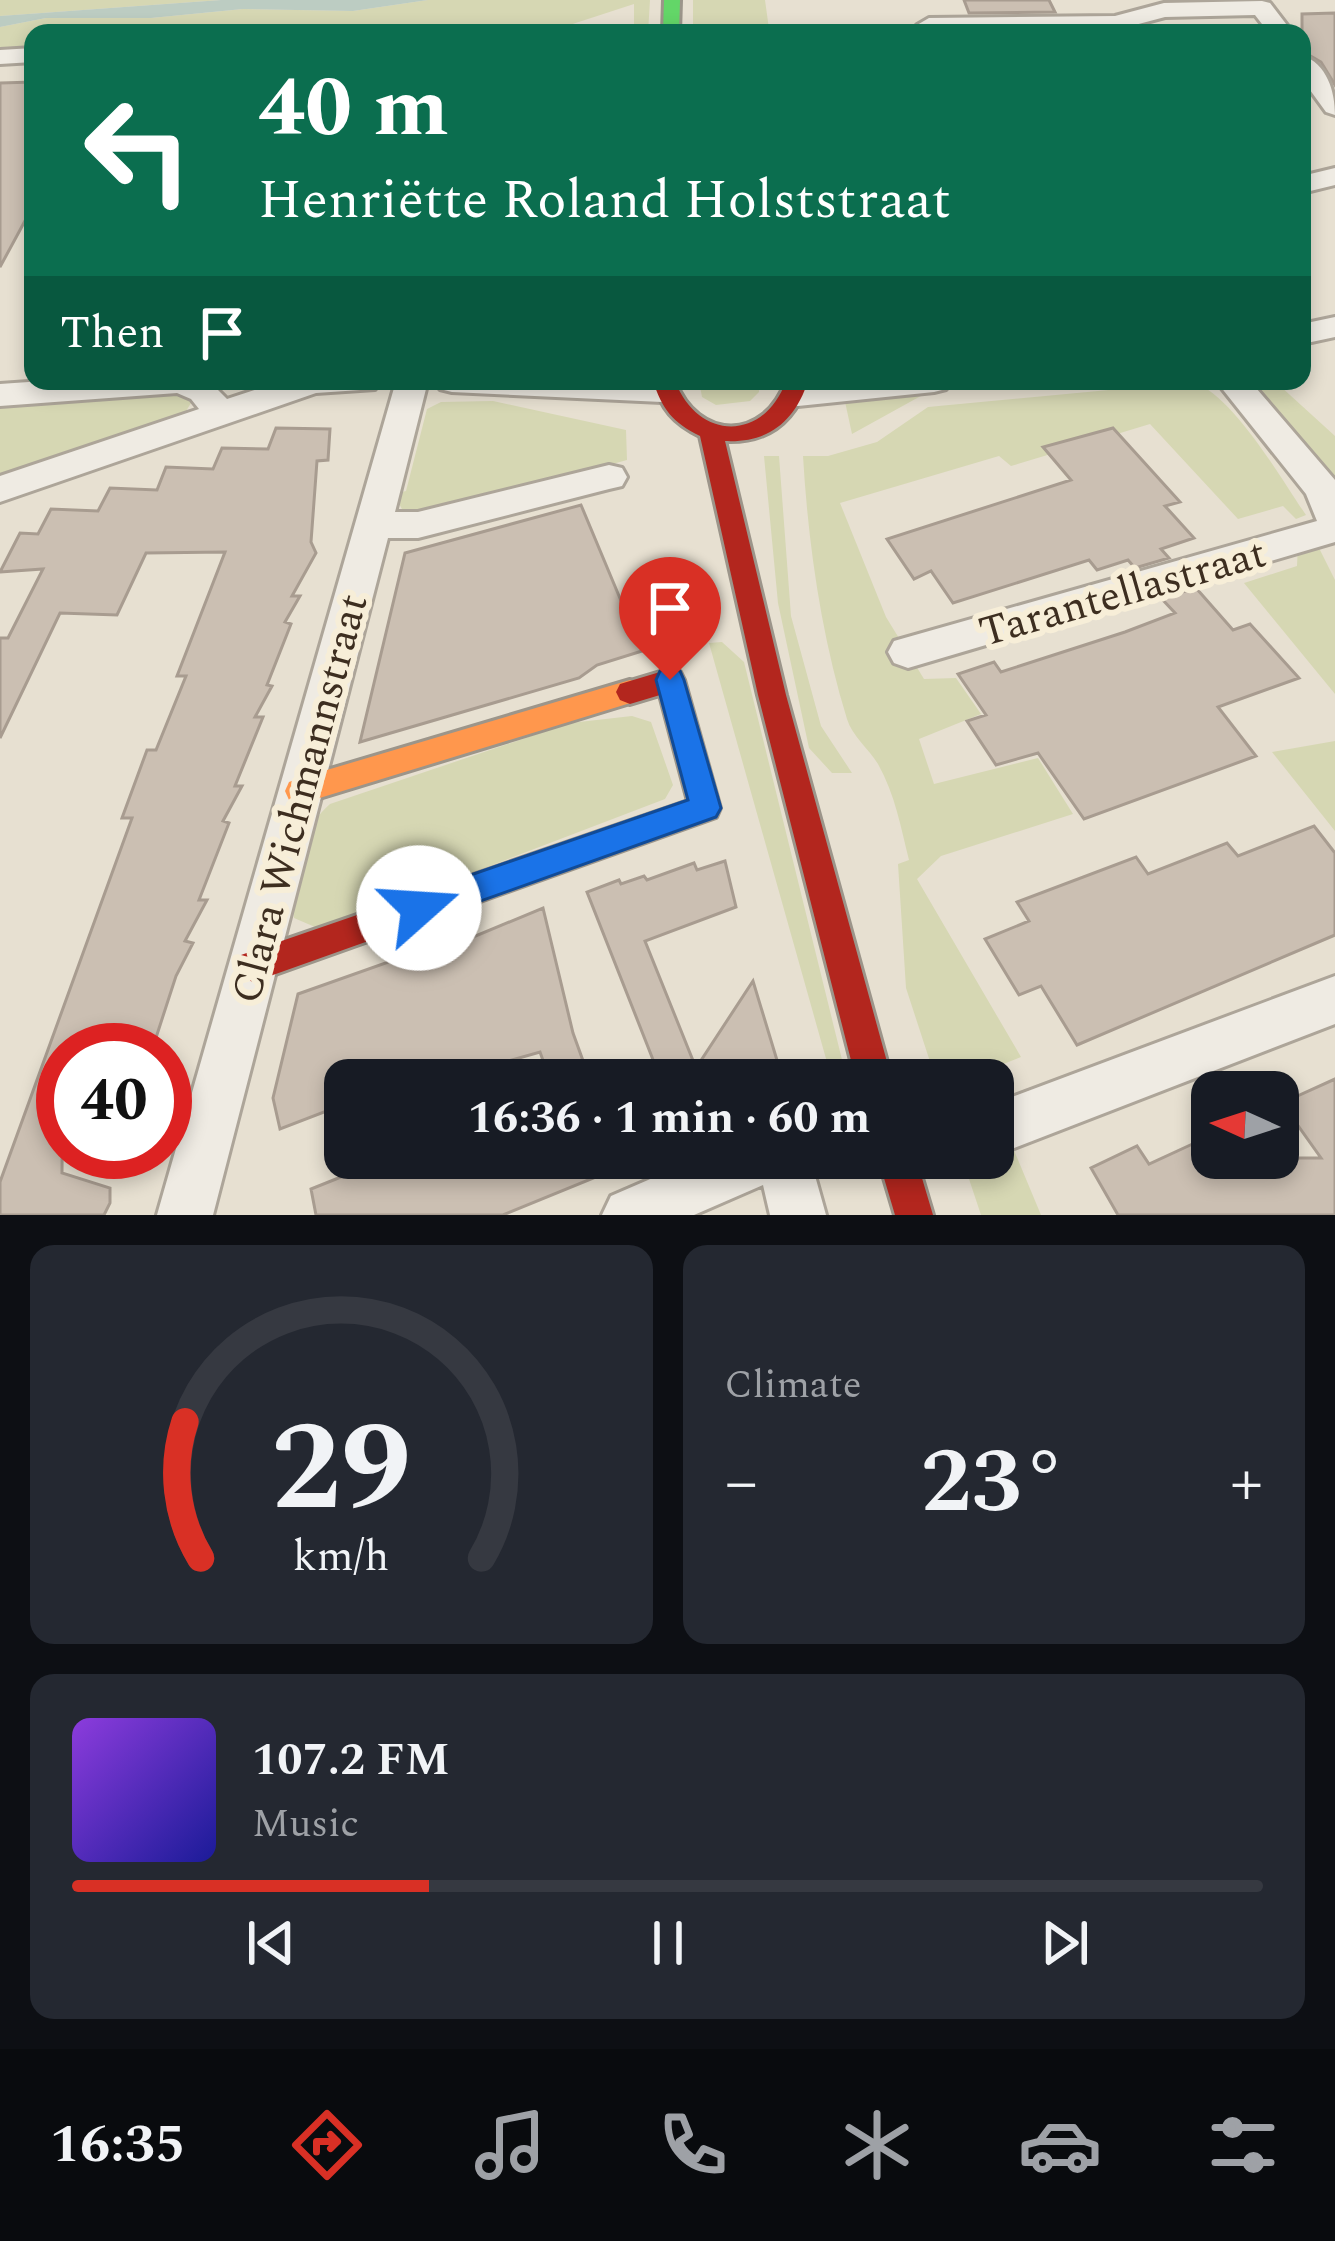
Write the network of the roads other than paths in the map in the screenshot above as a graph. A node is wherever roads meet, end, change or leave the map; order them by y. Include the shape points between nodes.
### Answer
1 (1259, 4) edge
2 (991, 24) edge
3 (1311, 74) edge
4 (1335, 107) edge
5 (41, 390) edge
6 (200, 390) edge
7 (290, 390) edge
8 (410, 390) edge
9 (664, 390) edge
10 (797, 390) edge
11 (1240, 390) edge
12 (0, 395) edge
13 (220, 414) junction
14 (710, 430) junction
15 (747, 432) junction
16 (609, 477) dead end
17 (0, 489) edge
18 (1335, 520) edge
19 (373, 525) junction
20 (1335, 530) edge
21 (908, 652) dead end
22 (772, 695) junction
23 (300, 791) junction
24 (253, 966) junction
25 (1335, 1000) edge
26 (868, 1059) edge
27 (1014, 1122) edge
28 (714, 1179) edge
29 (789, 1179) edge
30 (903, 1179) edge
31 (185, 1215) edge
32 (630, 1215) edge
33 (799, 1215) edge
34 (914, 1215) edge

1 - 2 street via 1116,22
3 - 4 street
5 - 12 street
6 - 13 street
7 - 13 street
8 - 19 street, Clara Wichmannstraat
9 - 14 street via 686,422
10 - 15 street via 790,412
11 - 18 street via 1322,489
13 - 17 street
14 - 15 street
14 - 22 street
15 - 22 street
16 - 19 street via 418,524
19 - 23 street, Clara Wichmannstraat
20 - 21 street, Tarantellastraat
22 - 26 street
23 - 24 street, Clara Wichmannstraat
23 - 24 street via 670,680 705,808
24 - 31 street, Clara Wichmannstraat
25 - 27 street
28 - 32 street
29 - 33 street
30 - 34 street

